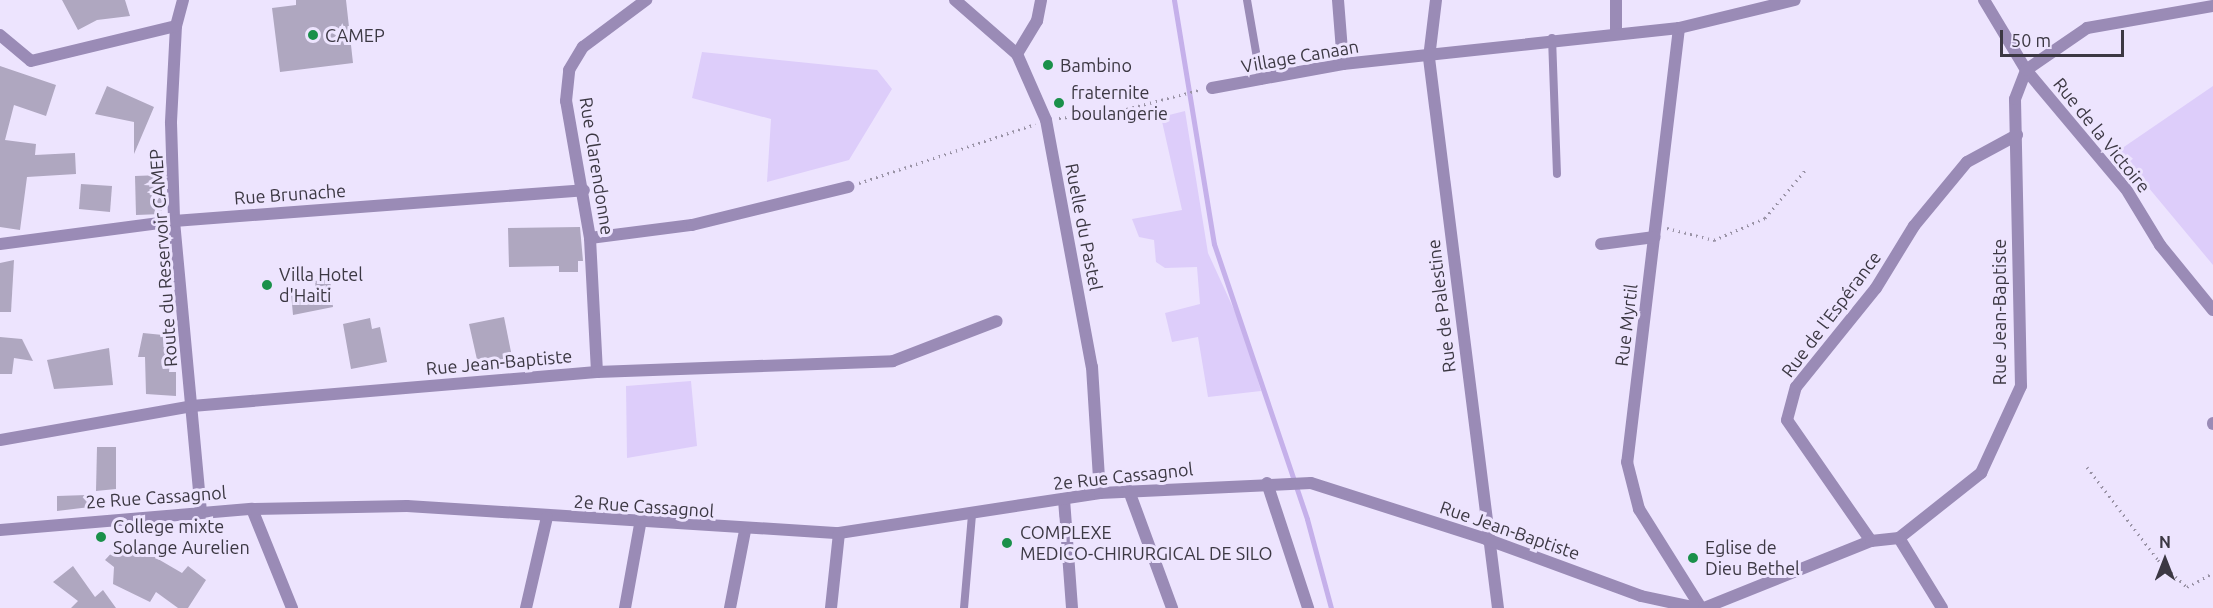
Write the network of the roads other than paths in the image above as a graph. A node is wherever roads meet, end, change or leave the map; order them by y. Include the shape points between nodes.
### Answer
1 (183, 0) edge
2 (646, 0) edge
3 (955, 0) edge
4 (1041, 0) edge
5 (1247, 0) edge
6 (1338, 0) edge
7 (1436, 0) edge
8 (1616, 0) edge
9 (1795, 0) edge
10 (1984, 0) edge
11 (2213, 6) edge
12 (176, 26) junction
13 (1679, 28) junction
14 (1616, 32) junction
15 (0, 35) edge
16 (1552, 38) junction
17 (1017, 54) junction
18 (1429, 58) junction
19 (1343, 64) junction
20 (2026, 70) junction
21 (1260, 81) junction
22 (1212, 88) road end
23 (2017, 135) junction
24 (1557, 174) dead end
25 (848, 187) road end
26 (584, 190) junction
27 (174, 221) junction
28 (1655, 231) junction
29 (590, 238) junction
30 (0, 244) edge
31 (1601, 244) dead end
32 (2213, 310) edge
33 (997, 321) dead end
34 (597, 372) junction
35 (192, 406) junction
36 (0, 440) edge
37 (1283, 482) joint
38 (1267, 483) junction
39 (1130, 491) junction
40 (1100, 493) junction
41 (1064, 499) junction
42 (252, 509) junction
43 (201, 513) junction
44 (972, 515) junction
45 (547, 518) junction
46 (640, 525) junction
47 (0, 530) edge
48 (745, 531) junction
49 (839, 533) junction
50 (1899, 538) junction
51 (1486, 539) junction
52 (1871, 542) junction
53 (291, 608) edge
54 (526, 608) edge
55 (625, 608) edge
56 (730, 608) edge
57 (831, 608) edge
58 (963, 608) edge
59 (1072, 608) edge
60 (1172, 608) edge
61 (1308, 608) edge
62 (1498, 608) edge
63 (1701, 608) edge
64 (1942, 608) edge

1 - 12 street, Route du Reservoir CAMEP
2 - 26 street, Rue Clarendonne via 584,47 570,70 566,101
3 - 17 street, Ruelle du Pastel
4 - 17 street via 1037,21
5 - 21 lane
6 - 19 street
7 - 18 street, Rue de Palestine
8 - 14 street
9 - 13 street, Village Canaan
10 - 20 street, Rue de la Victoire
11 - 20 street via 2086,28
12 - 15 street via 31,61
12 - 27 street, Route du Reservoir CAMEP
13 - 14 street, Village Canaan
13 - 28 street, Rue Myrtil
14 - 16 street, Village Canaan
16 - 18 street, Village Canaan
16 - 24 lane
17 - 40 street, Ruelle du Pastel via 1046,120 1092,366
18 - 19 street, Village Canaan
18 - 51 street, Rue de Palestine
19 - 21 street, Village Canaan
20 - 23 street, Rue Jean-Baptiste via 2014,99
20 - 32 street, Rue de la Victoire via 2126,189 2160,245
21 - 22 street, Village Canaan
23 - 50 street, Rue Jean-Baptiste via 2021,386 1981,473
23 - 52 street, Rue de l'Espérance via 1967,162 1914,226 1876,288 1796,387 1787,420
25 - 29 street via 692,225
26 - 27 street, Rue Brunache
26 - 29 street, Rue Clarendonne
27 - 30 street, Rue Brunache
27 - 35 street, Route du Reservoir CAMEP
28 - 31 street
28 - 63 street, Rue Myrtil via 1627,462 1639,509
29 - 34 street, Rue Clarendonne
33 - 34 street, Rue Jean-Baptiste via 893,361
34 - 35 street, Rue Jean-Baptiste
35 - 36 street, Rue Jean-Baptiste
35 - 43 street, Route du Reservoir CAMEP
37 - 38 street, 2e Rue Cassagnol
37 - 51 street, Rue Jean-Baptiste via 1311,483
38 - 39 street, 2e Rue Cassagnol
38 - 61 street
39 - 40 street, 2e Rue Cassagnol
39 - 60 street
40 - 41 street, 2e Rue Cassagnol
41 - 44 street, 2e Rue Cassagnol
41 - 59 street
42 - 43 street, 2e Rue Cassagnol
42 - 45 street, 2e Rue Cassagnol via 407,506
42 - 53 street
43 - 47 street, 2e Rue Cassagnol
44 - 49 street, 2e Rue Cassagnol
44 - 58 lane
45 - 46 street, 2e Rue Cassagnol
45 - 54 street
46 - 48 street, 2e Rue Cassagnol
46 - 55 street
48 - 49 street, 2e Rue Cassagnol
48 - 56 street
49 - 57 street
50 - 52 street
50 - 64 street
51 - 62 street, Rue de Palestine
51 - 63 street, Rue Jean-Baptiste via 1641,597
52 - 63 street

